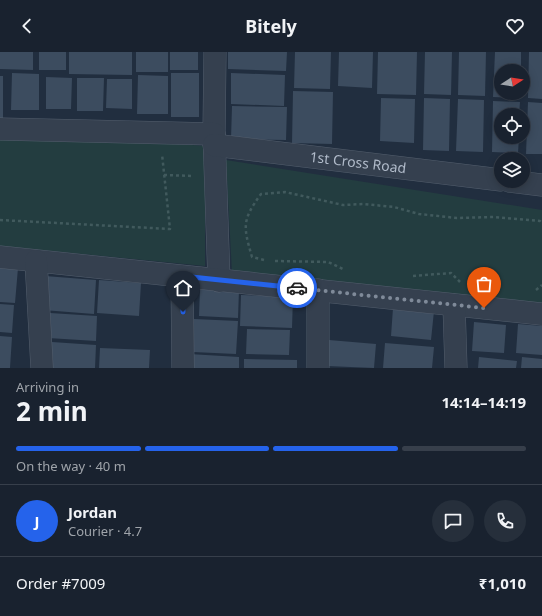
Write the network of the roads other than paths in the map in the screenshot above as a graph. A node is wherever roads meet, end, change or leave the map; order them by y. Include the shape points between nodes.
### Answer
1 (215, 52) edge
2 (0, 129) edge
3 (214, 139) junction
4 (494, 179) edge
5 (530, 184) edge
6 (542, 185) edge
7 (0, 257) edge
8 (36, 261) junction
9 (182, 276) junction
10 (219, 281) junction
11 (318, 290) junction
12 (454, 305) junction
13 (542, 314) edge
14 (42, 368) edge
15 (183, 368) edge
16 (318, 368) edge
17 (456, 368) edge

1 - 3 street
2 - 3 street, 1st Cross Road
3 - 4 street, 1st Cross Road
3 - 10 street
5 - 6 street
7 - 8 street
8 - 9 street
8 - 14 street
9 - 10 street
9 - 15 street
10 - 11 street
11 - 12 street
11 - 16 street
12 - 13 street
12 - 17 street

